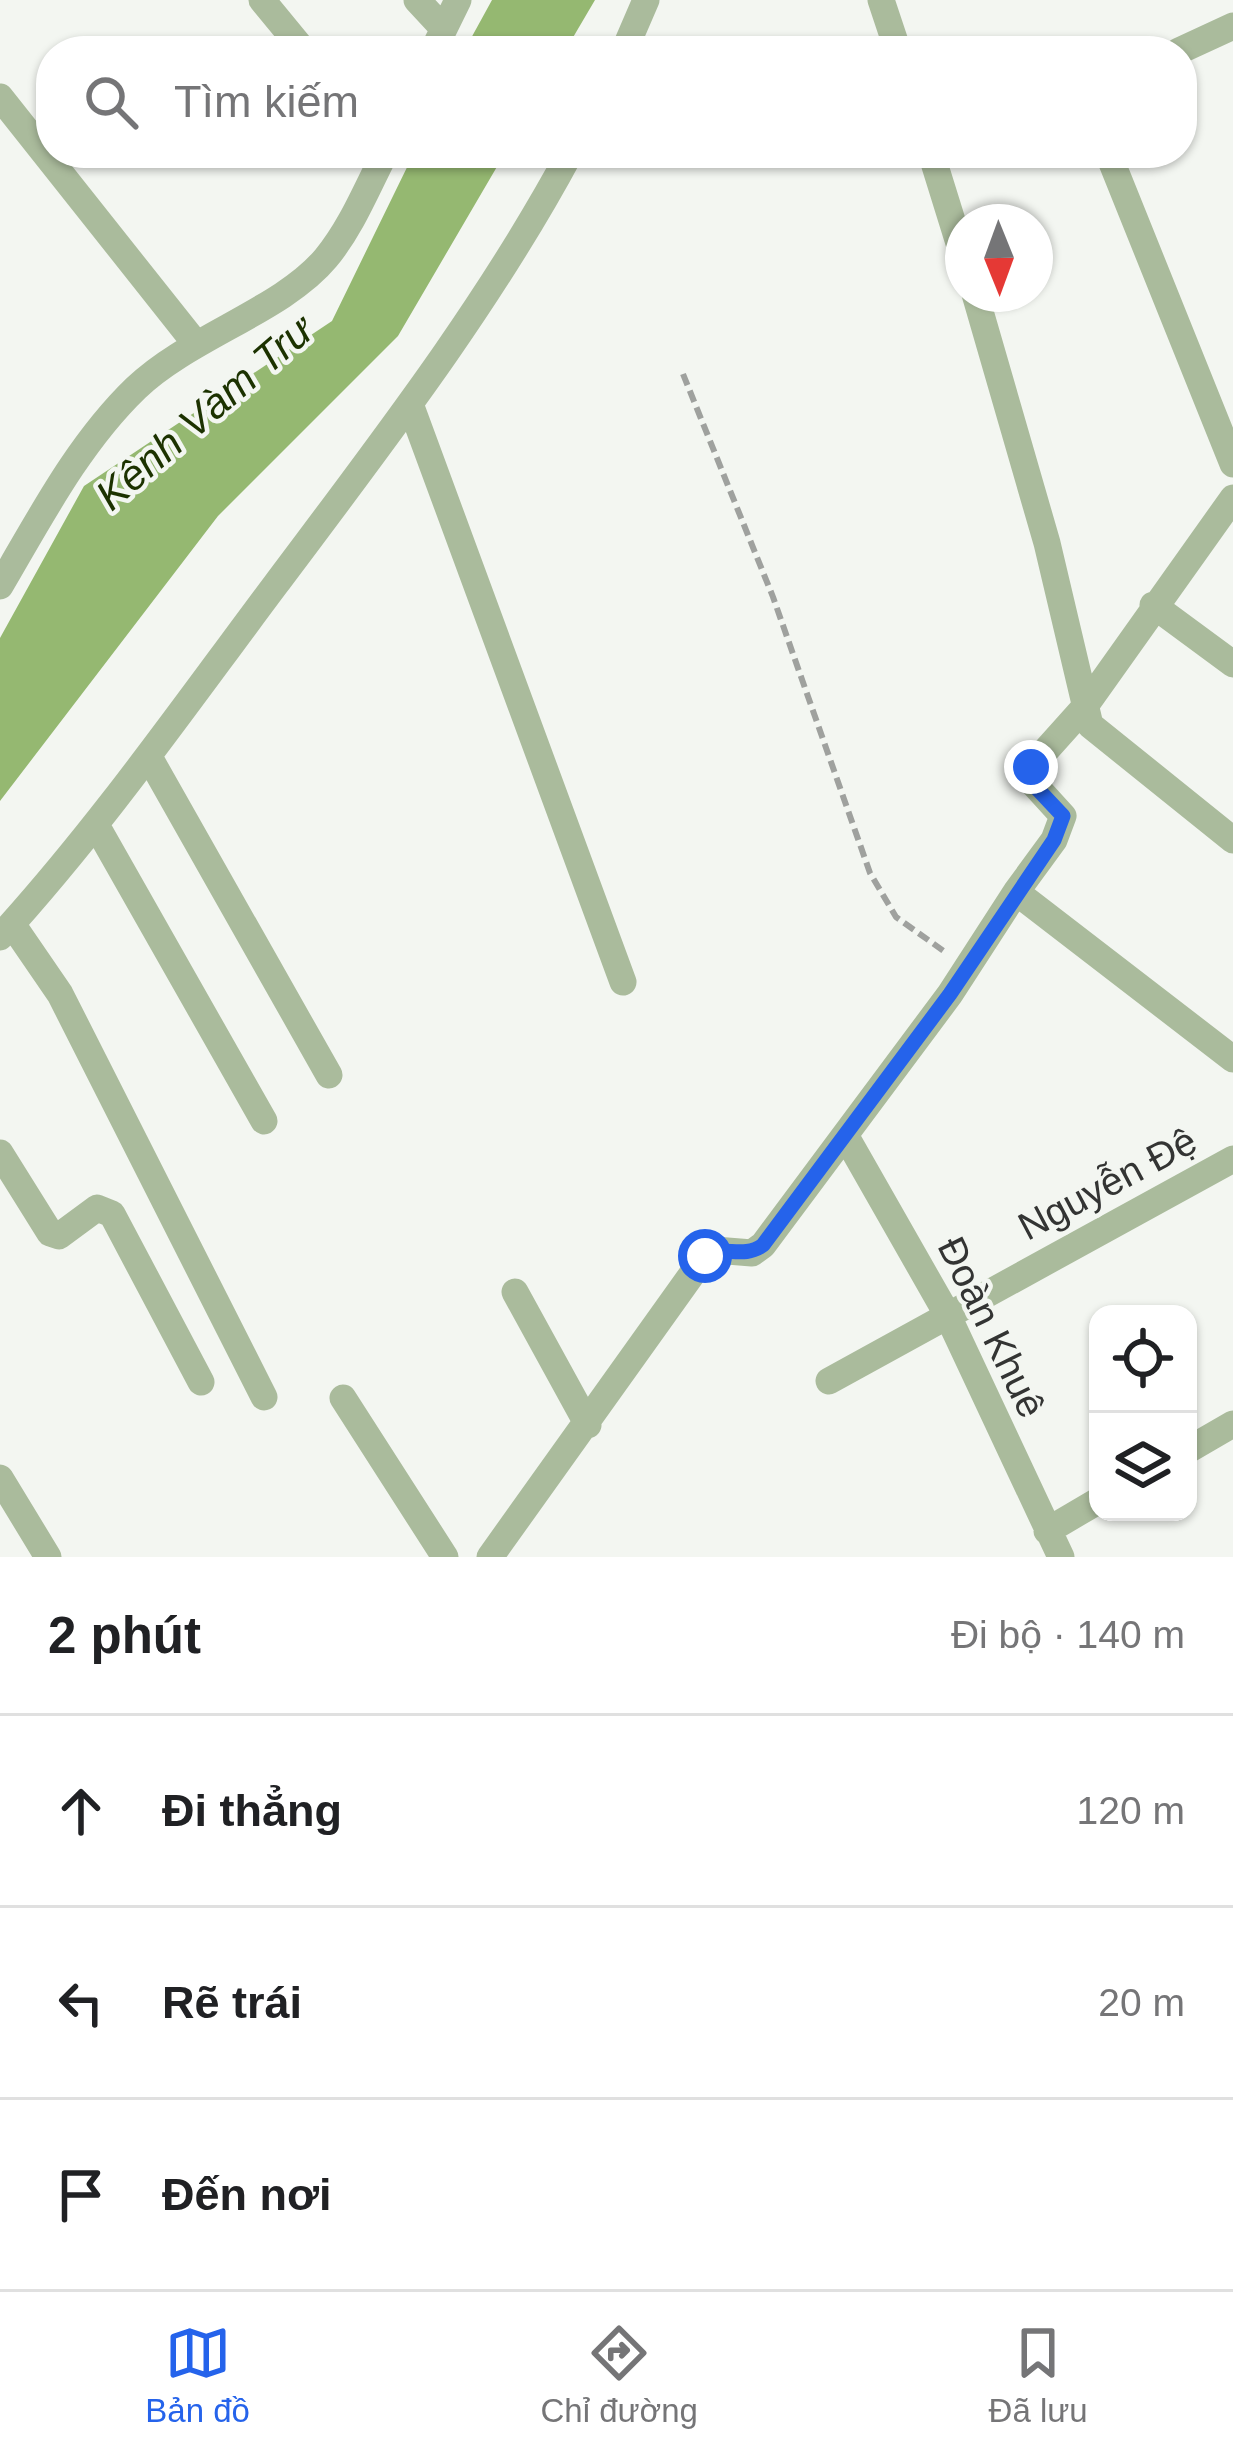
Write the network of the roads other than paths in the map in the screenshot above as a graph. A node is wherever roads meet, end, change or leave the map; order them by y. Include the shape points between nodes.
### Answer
1 (262, 0) edge
2 (417, 0) edge
3 (458, 0) edge
4 (646, 0) edge
5 (881, 0) edge
6 (1233, 26) edge
7 (292, 36) edge
8 (436, 36) edge
9 (440, 36) edge
10 (630, 36) edge
11 (893, 36) edge
12 (1197, 43) edge
13 (0, 98) edge
14 (36, 143) edge
15 (56, 168) edge
16 (377, 168) edge
17 (563, 168) edge
18 (936, 168) edge
19 (1114, 168) edge
20 (947, 204) edge
21 (980, 312) edge
22 (196, 344) junction
23 (410, 404) junction
24 (1233, 464) edge
25 (1233, 498) edge
26 (0, 586) edge
27 (1154, 605) junction
28 (1233, 664) edge
29 (1083, 710) junction
30 (149, 757) junction
31 (96, 824) junction
32 (1233, 840) edge
33 (1016, 892) junction
34 (6, 931) edge
35 (623, 982) dead end
36 (1233, 1059) edge
37 (329, 1075) dead end
38 (264, 1121) dead end
39 (845, 1135) junction
40 (0, 1153) edge
41 (1233, 1159) edge
42 (514, 1292) dead end
43 (947, 1314) junction
44 (829, 1381) dead end
45 (201, 1382) dead end
46 (264, 1396) dead end
47 (343, 1398) dead end
48 (1233, 1424) edge
49 (588, 1425) junction
50 (1197, 1445) edge
51 (0, 1478) edge
52 (1089, 1506) edge
53 (1047, 1531) junction
54 (48, 1557) edge
55 (446, 1557) edge
56 (490, 1557) edge
57 (1061, 1557) edge

1 - 7 street
2 - 8 street
3 - 9 street
4 - 10 street
5 - 11 street
6 - 12 street
13 - 14 street
15 - 22 street
16 - 22 street via 326,258 300,283
17 - 23 street
18 - 20 street
19 - 24 street
21 - 29 street
22 - 26 street via 137,387 92,439
23 - 30 street
23 - 35 street
25 - 27 street
27 - 28 street
27 - 29 street
29 - 32 street via 1096,734
29 - 33 street via 1031,767 1031,782 1063,816
30 - 31 street
30 - 37 street
31 - 34 street
31 - 38 street
33 - 36 street
33 - 39 street
34 - 46 street via 60,994
39 - 43 street, Đoàn Khuê
39 - 49 street via 763,1245 705,1256
40 - 45 street via 50,1233 59,1236 97,1208 112,1214
41 - 43 street, Nguyễn Đệ
42 - 49 street
43 - 44 street, Nguyễn Đệ
43 - 53 street, Đoàn Khuê
47 - 55 street
48 - 50 street
49 - 56 street
51 - 54 street
52 - 53 street
53 - 57 street, Đoàn Khuê

